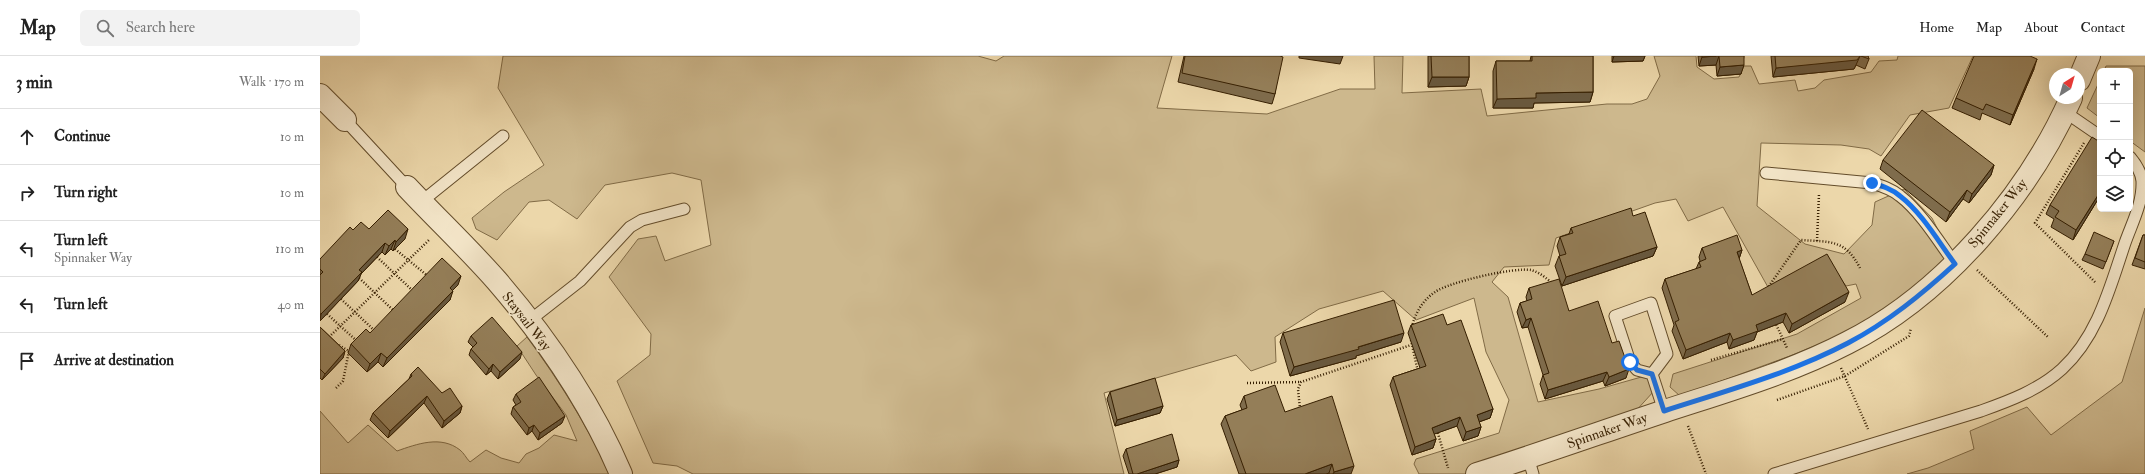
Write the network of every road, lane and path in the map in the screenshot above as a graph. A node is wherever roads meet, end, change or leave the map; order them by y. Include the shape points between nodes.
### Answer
1 (2089, 56) edge
2 (2084, 68) edge
3 (320, 95) edge
4 (2068, 105) edge
5 (345, 120) joint
6 (2096, 133) edge
7 (503, 136) dead end
8 (2133, 161) edge
9 (1766, 173) dead end
10 (407, 187) joint
11 (1819, 200) dead end
12 (421, 202) junction
13 (684, 209) dead end
14 (432, 237) dead end
15 (1817, 241) junction
16 (394, 249) edge
17 (377, 257) edge
18 (407, 261) junction
19 (1955, 264) junction
20 (1860, 268) dead end
21 (1976, 270) dead end
22 (354, 273) edge
23 (394, 274) junction
24 (429, 277) edge
25 (1555, 285) edge
26 (374, 293) junction
27 (415, 293) edge
28 (2108, 294) junction
29 (1763, 295) edge
30 (341, 300) edge
31 (396, 312) edge
32 (354, 313) junction
33 (327, 314) edge
34 (1774, 320) edge
35 (529, 321) junction
36 (1911, 321) dead end
37 (340, 327) junction
38 (1411, 330) edge
39 (325, 333) edge
40 (376, 333) edge
41 (1410, 336) edge
42 (330, 337) junction
43 (2049, 338) dead end
44 (1782, 339) junction
45 (359, 342) edge
46 (336, 344) junction
47 (1785, 344) dead end
48 (1411, 345) junction
49 (337, 348) edge
50 (1711, 360) dead end
51 (1652, 374) junction
52 (1420, 376) edge
53 (1845, 376) junction
54 (1301, 382) junction
55 (1247, 383) dead end
56 (336, 388) dead end
57 (1777, 400) dead end
58 (1300, 410) edge
59 (1664, 411) junction
60 (1687, 423) dead end
61 (1436, 429) edge
62 (1874, 444) junction
63 (1531, 466) edge
64 (1448, 468) dead end
65 (621, 474) edge
66 (1477, 474) edge
67 (1706, 474) edge
68 (1774, 474) edge

1 - 2 street
3 - 5 street
4 - 6 lane
4 - 19 street, Spinnaker Way via 2042,153 2004,208
5 - 10 lane
6 - 28 path via 2035,223
7 - 12 lane
8 - 28 lane via 2142,180 2142,192
9 - 19 lane via 1872,183 1885,187 1900,196 1916,212
10 - 12 street, Staysail Way
11 - 15 path
12 - 35 street, Staysail Way via 497,282
13 - 35 lane via 642,220 630,227 580,281
14 - 18 path
15 - 20 path via 1830,242 1848,250
15 - 29 path via 1800,240
16 - 18 path
17 - 23 path
18 - 23 path
18 - 24 path
19 - 59 street, Spinnaker Way via 1902,309 1848,343 1758,380
21 - 43 path
22 - 26 path
23 - 26 path
23 - 27 path
25 - 38 path via 1531,270 1516,270 1446,286 1428,298 1415,315
26 - 31 path
26 - 32 path
28 - 62 lane via 2093,328 2079,350 2062,370 2042,384 1981,411
30 - 32 path
32 - 37 path
32 - 40 path
33 - 37 path
34 - 44 path
35 - 65 street, Staysail Way via 595,416
36 - 53 path via 1909,336
37 - 42 path
37 - 45 path
39 - 42 path
41 - 48 path
42 - 46 path
44 - 47 path
44 - 50 path
46 - 49 path
46 - 56 path via 348,351 343,381
48 - 52 path
48 - 54 path
51 - 51 lane via 1667,354 1651,303 1615,316 1630,362 1637,370
51 - 59 lane
53 - 57 path
53 - 62 path
54 - 55 path
54 - 58 path via 1298,389
59 - 63 street, Spinnaker Way
60 - 67 path
61 - 64 path
62 - 68 lane
63 - 66 street, Spinnaker Way

